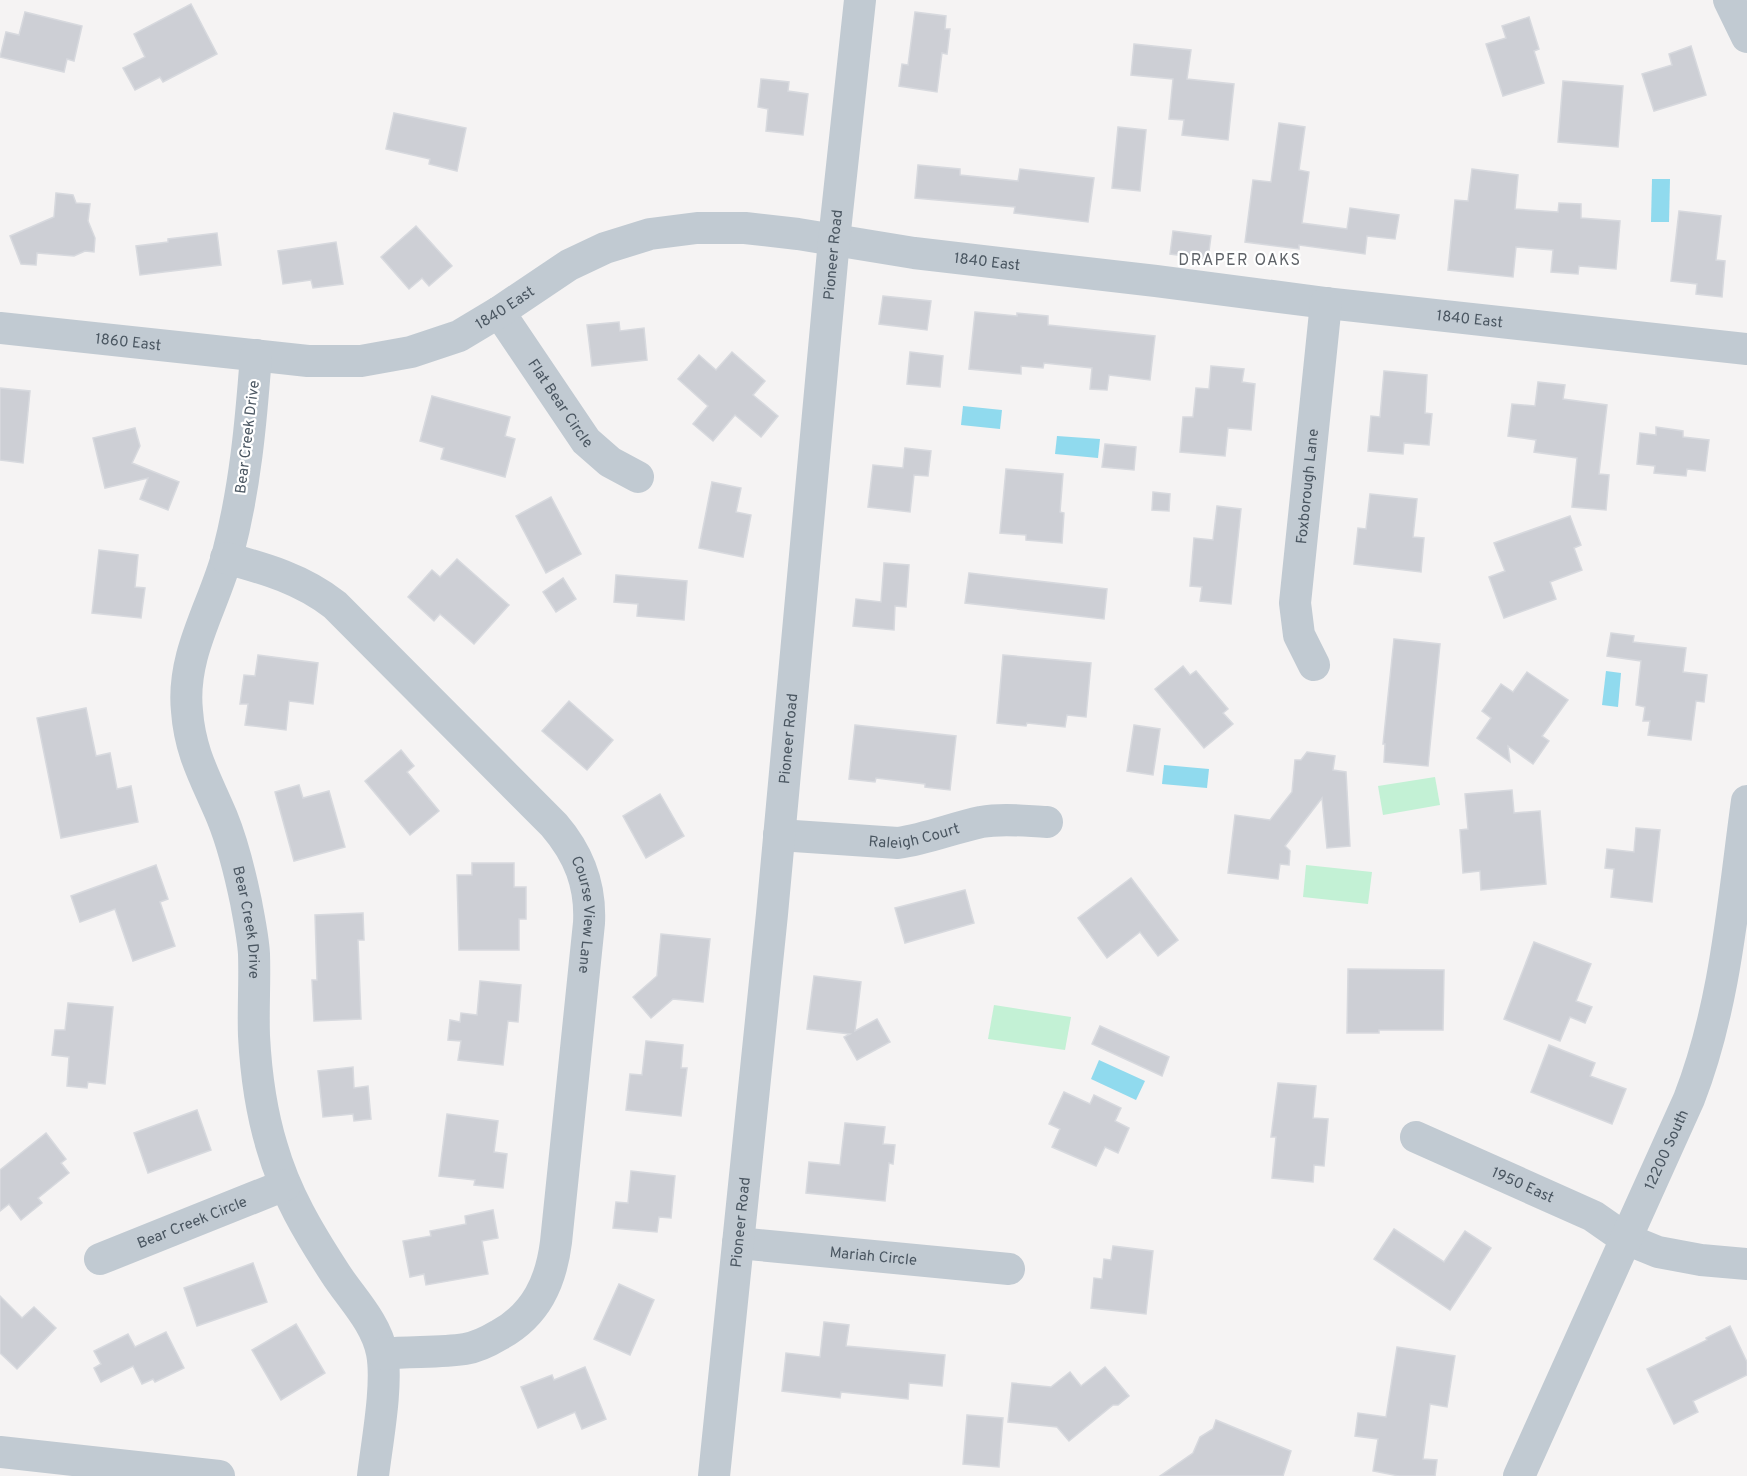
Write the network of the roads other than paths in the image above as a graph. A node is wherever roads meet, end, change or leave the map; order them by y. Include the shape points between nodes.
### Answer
1 (860, 0) edge
2 (1729, 0) edge
3 (1747, 37) edge
4 (834, 240) junction
5 (1326, 303) junction
6 (499, 312) junction
7 (0, 328) edge
8 (1747, 349) edge
9 (256, 355) junction
10 (638, 477) dead end
11 (226, 558) junction
12 (1314, 665) dead end
13 (1747, 801) edge
14 (1047, 822) dead end
15 (779, 835) junction
16 (1416, 1137) dead end
17 (285, 1185) junction
18 (1626, 1239) junction
19 (738, 1243) junction
20 (100, 1259) dead end
21 (1747, 1264) edge
22 (1009, 1269) dead end
23 (383, 1354) junction
24 (0, 1452) edge
25 (219, 1476) edge
26 (373, 1476) edge
27 (714, 1476) edge
28 (1520, 1476) edge

1 - 4 street, Pioneer Road
2 - 3 street
4 - 5 street, 1840 East
4 - 6 street, 1840 East via 745,228 697,228 650,234 568,265
4 - 15 street, Pioneer Road
5 - 8 street, 1840 East
5 - 12 street, Foxborough Lane via 1295,603 1299,635
6 - 9 street, 1840 East via 459,336 401,354 361,361 308,361
6 - 10 street, Flat Bear Circle via 585,441 610,462
7 - 9 street, 1860 East
9 - 11 street, Bear Creek Drive via 243,481
11 - 17 street, Bear Creek Drive via 194,644 187,675 186,709 200,771 222,817 246,903 254,950 256,1069 269,1138
11 - 23 street, Course View Lane via 292,578 334,605 554,825 576,854 588,887 587,947 556,1242 542,1295 524,1317 488,1342 467,1348
13 - 18 street, 12200 South via 1725,966 1702,1067
14 - 15 street, Raleigh Court via 979,822 898,843
15 - 19 street, Pioneer Road
16 - 18 street, 1950 East via 1593,1216
17 - 20 street, Bear Creek Circle
17 - 23 street, Bear Creek Drive via 336,1275 370,1322
18 - 21 street, 1950 East via 1658,1252
18 - 28 street, 12200 South
19 - 22 street, Mariah Circle
19 - 27 street, Pioneer Road
23 - 26 street, Bear Creek Drive
24 - 25 street

